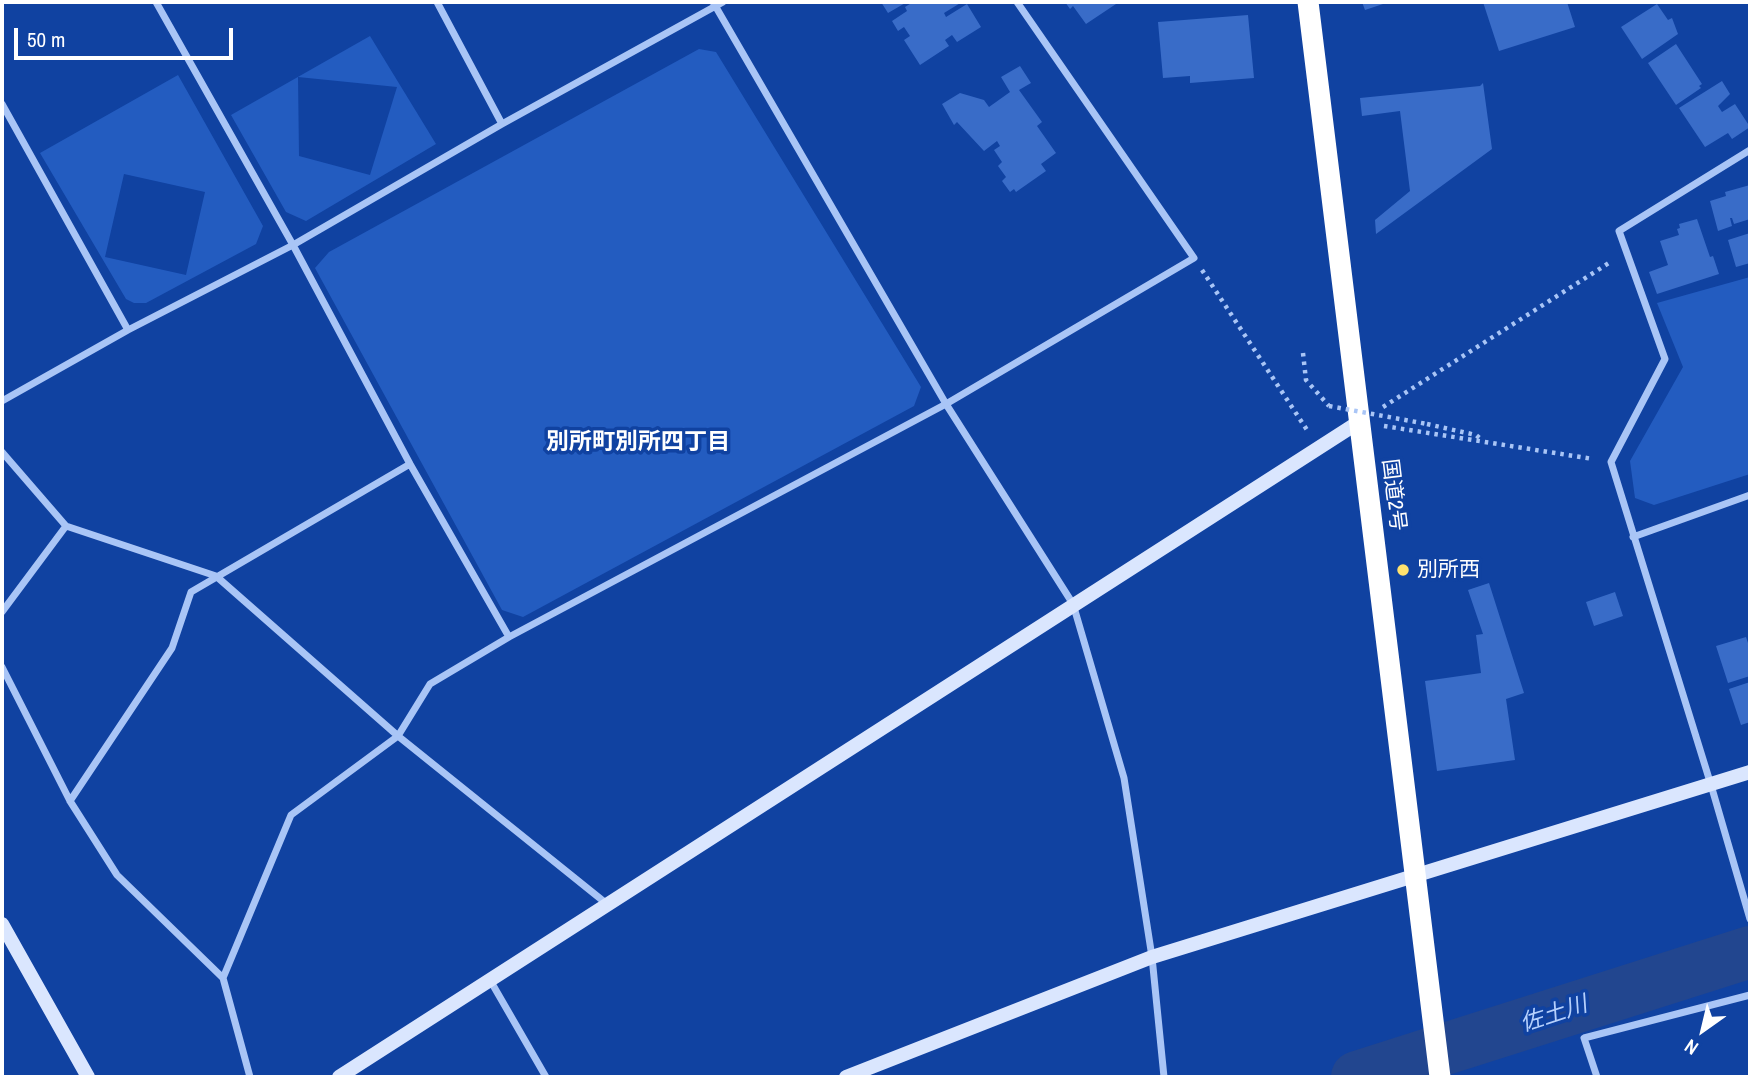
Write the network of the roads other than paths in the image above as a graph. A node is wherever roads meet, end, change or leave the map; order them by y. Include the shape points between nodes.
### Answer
1 (156, 2) edge
2 (438, 2) edge
3 (1017, 2) edge
4 (1308, 2) edge
5 (717, 3) edge
6 (2, 104) edge
7 (502, 124) junction
8 (1750, 150) edge
9 (293, 245) junction
10 (128, 330) junction
11 (2, 401) edge
12 (946, 404) junction
13 (1359, 422) junction
14 (2, 452) edge
15 (410, 464) junction
16 (1750, 495) edge
17 (66, 526) junction
18 (1633, 537) junction
19 (216, 576) junction
20 (1073, 604) junction
21 (2, 612) edge
22 (509, 637) junction
23 (2, 667) edge
24 (398, 736) junction
25 (1750, 772) edge
26 (1711, 785) junction
27 (70, 801) junction
28 (1416, 877) junction
29 (607, 904) junction
30 (1750, 919) edge
31 (2, 924) edge
32 (1152, 957) junction
33 (223, 978) junction
34 (489, 980) junction
35 (1750, 995) edge
36 (88, 1077) edge
37 (250, 1077) edge
38 (339, 1077) edge
39 (547, 1077) edge
40 (846, 1077) edge
41 (1164, 1077) edge
42 (1440, 1077) edge
43 (1597, 1077) edge

1 - 9 street
2 - 7 street
3 - 12 street via 1194,258
4 - 13 highway, 国道2号
5 - 7 street
5 - 12 street
6 - 10 street
7 - 9 street
8 - 18 street via 1619,231 1665,359 1611,462
9 - 10 street
9 - 15 street
10 - 11 street
12 - 20 street
12 - 22 street
13 - 20 street
13 - 28 highway, 国道2号
14 - 17 street
15 - 19 street
15 - 22 street
16 - 18 street
17 - 19 street
17 - 21 street
18 - 26 street
19 - 24 street
19 - 27 street via 191,592 172,648
20 - 29 street
20 - 32 street via 1124,778
22 - 24 street via 430,684
23 - 27 street
24 - 29 street
24 - 33 street via 291,815
25 - 26 street
26 - 28 street
26 - 30 street
27 - 33 street via 117,874
28 - 32 street
28 - 42 highway, 国道2号
29 - 34 street
31 - 36 street
32 - 40 street
32 - 41 street
33 - 37 street
34 - 38 street
34 - 39 street
35 - 43 street via 1584,1038

